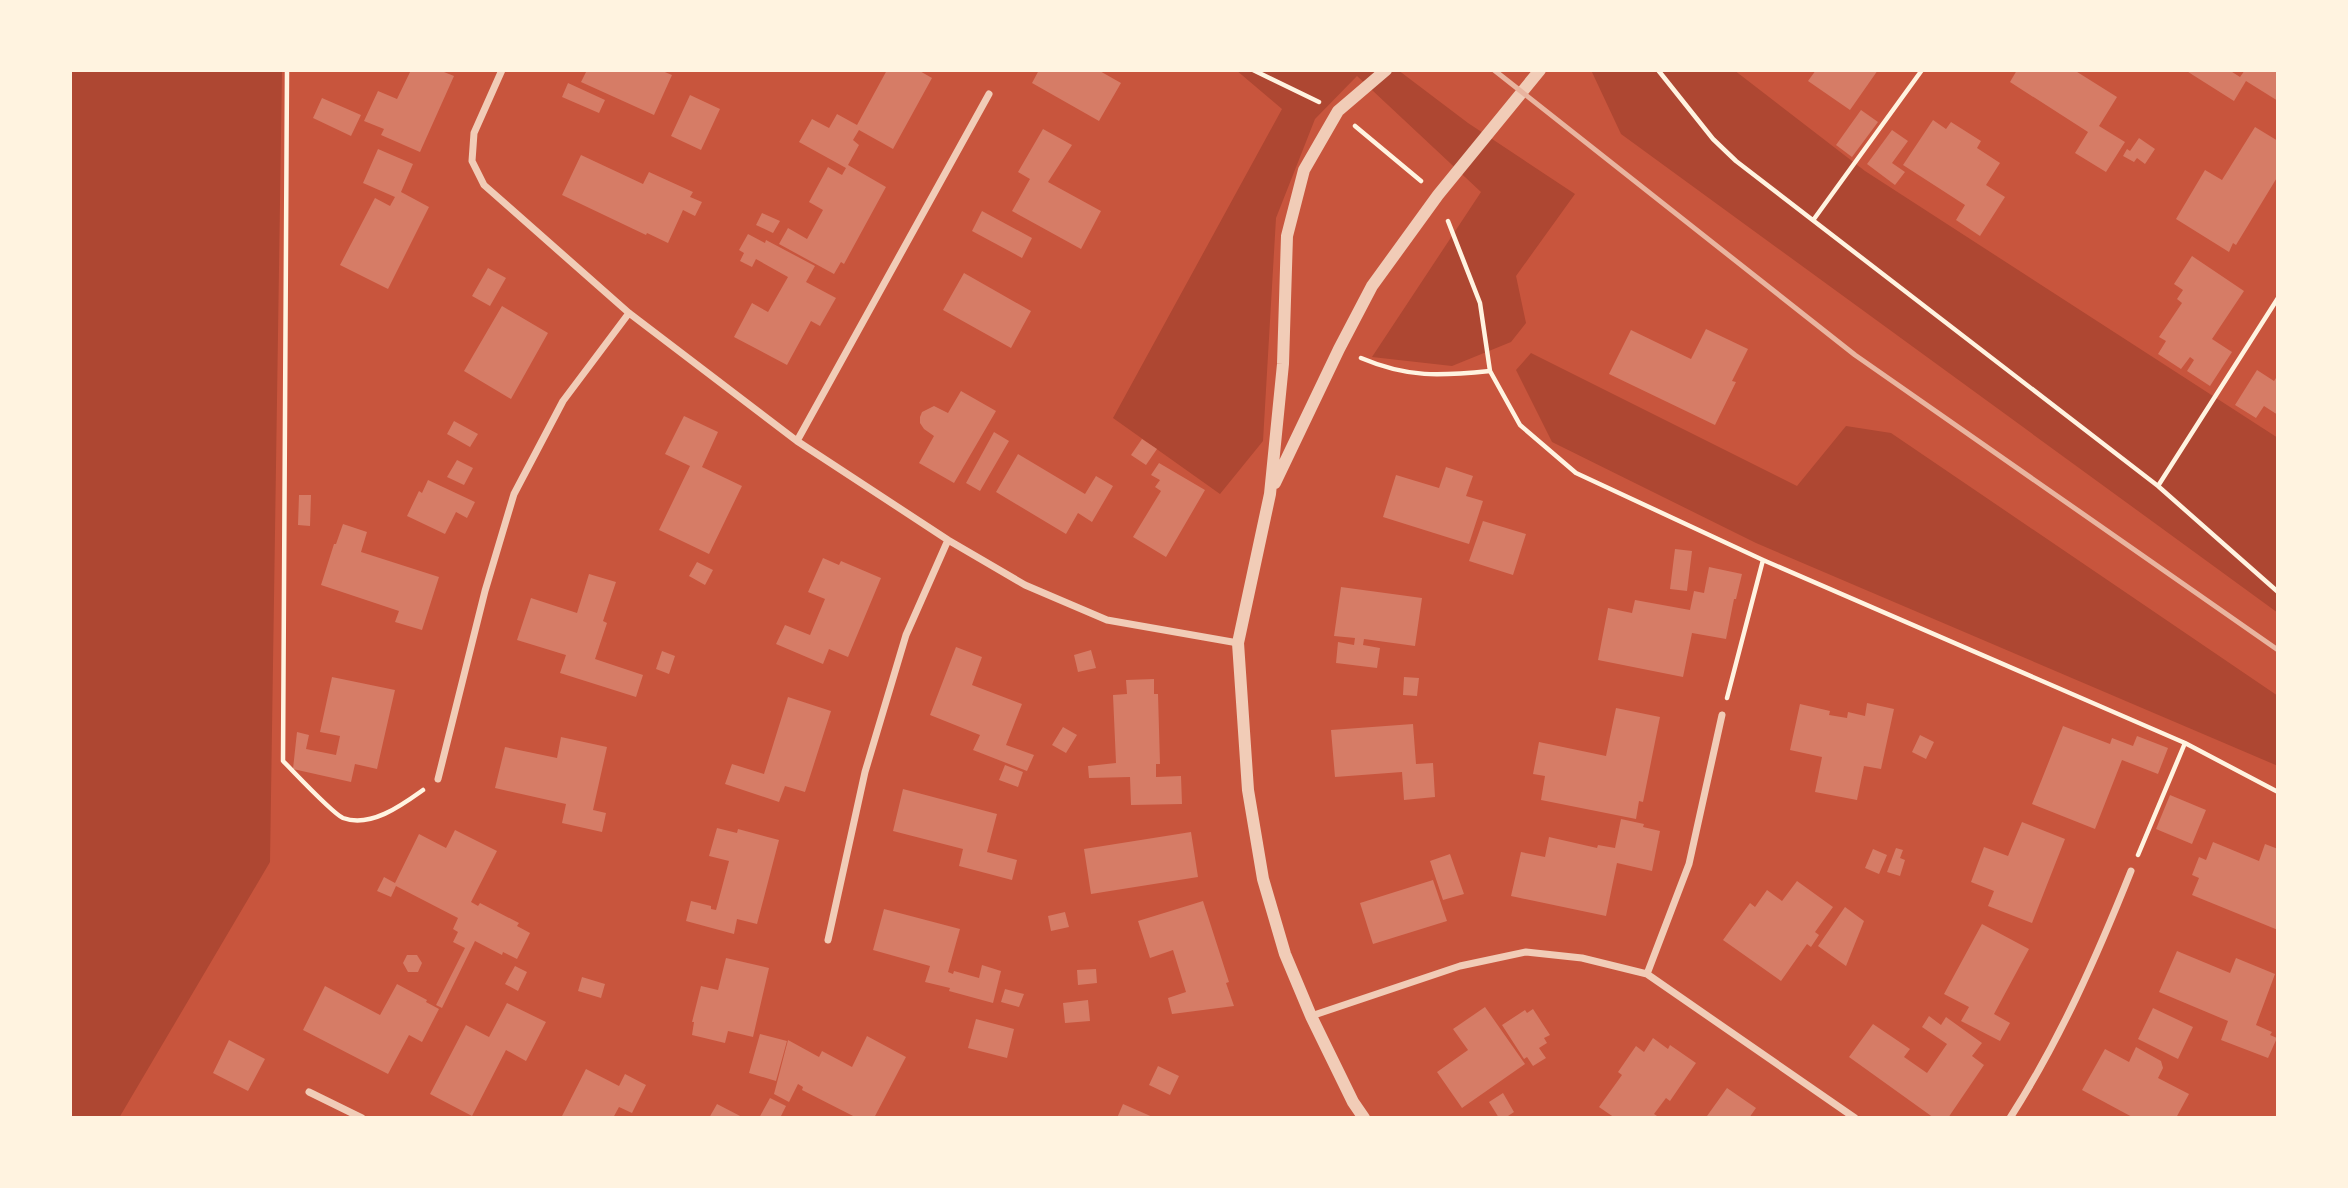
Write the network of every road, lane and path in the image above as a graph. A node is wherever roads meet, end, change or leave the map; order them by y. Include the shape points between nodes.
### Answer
1 (287, 70) edge
2 (502, 70) edge
3 (1253, 70) edge
4 (1386, 70) edge
5 (1540, 70) edge
6 (1658, 70) edge
7 (1922, 70) edge
8 (989, 94) dead end
9 (1338, 111) junction
10 (1438, 195) junction
11 (1814, 219) junction
12 (2278, 298) edge
13 (629, 313) junction
14 (1339, 349) junction
15 (1490, 371) junction
16 (797, 441) junction
17 (2158, 486) junction
18 (1270, 494) junction
19 (947, 540) junction
20 (1763, 560) junction
21 (2278, 592) edge
22 (1238, 643) junction
23 (1722, 715) joint
24 (2185, 743) junction
25 (438, 779) joint
26 (2278, 792) edge
27 (2131, 871) joint
28 (828, 940) dead end
29 (1647, 974) junction
30 (1311, 1016) junction
31 (309, 1091) dead end
32 (362, 1118) edge
33 (1364, 1118) edge
34 (1855, 1118) edge
35 (2010, 1118) edge

1 - 25 path via 283,761 341,817 359,821 397,809
2 - 13 street via 474,133 472,161 484,185
3 - 9 path
4 - 9 street
5 - 10 street
6 - 11 path via 1736,161
7 - 11 path
8 - 16 street
9 - 10 path
9 - 18 street via 1304,170 1287,236 1283,363
10 - 14 street via 1373,286
10 - 15 path via 1480,303
11 - 17 path
12 - 17 path
13 - 16 street
13 - 25 street via 563,401 514,494
14 - 15 path via 1399,371 1438,376
14 - 18 street
15 - 20 path via 1520,425 1576,473
16 - 19 street
17 - 21 path
18 - 22 street
19 - 22 street via 1026,585 1107,620
19 - 28 street via 906,635 866,772
20 - 23 path
20 - 24 path
22 - 30 street via 1248,790 1263,879 1285,954
23 - 29 street via 1689,864
24 - 26 path
24 - 27 path
27 - 35 street via 2092,967
29 - 30 street via 1581,958 1526,952 1460,966
29 - 34 street
30 - 33 street
31 - 32 street

